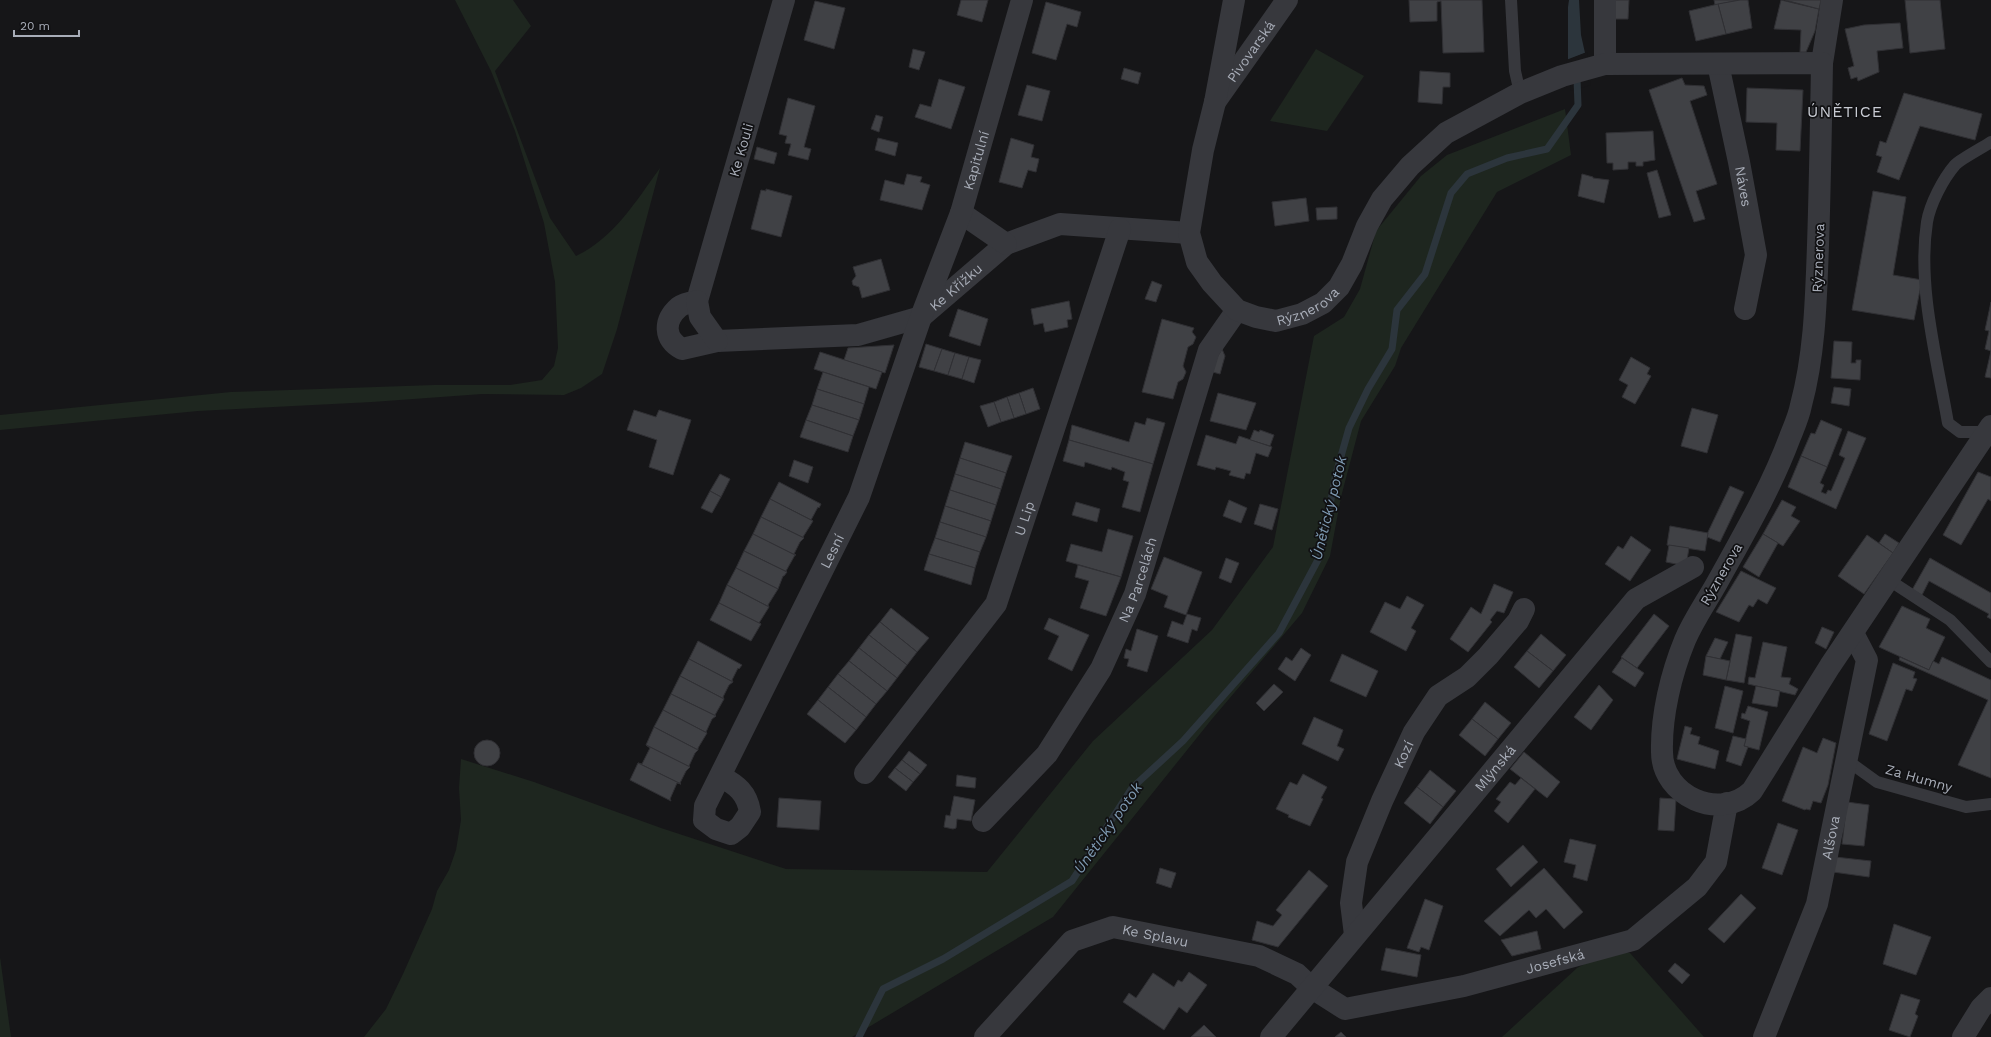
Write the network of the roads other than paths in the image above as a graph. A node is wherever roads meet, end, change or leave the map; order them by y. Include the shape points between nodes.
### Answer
1 (784, 0) edge
2 (1022, 0) edge
3 (1234, 0) edge
4 (1287, 0) edge
5 (1511, 0) edge
6 (1605, 0) edge
7 (1832, 0) edge
8 (1822, 63) junction
9 (1605, 64) junction
10 (1718, 64) junction
11 (1520, 93) junction
12 (1214, 102) junction
13 (1991, 142) edge
14 (960, 213) junction
15 (1120, 229) junction
16 (1189, 233) junction
17 (1006, 244) junction
18 (697, 301) junction
19 (1745, 309) dead end
20 (1236, 310) junction
21 (920, 317) junction
22 (717, 341) junction
23 (1989, 429) edge
24 (1693, 567) dead end
25 (1889, 580) junction
26 (1524, 609) dead end
27 (1852, 633) junction
28 (1991, 662) edge
29 (1845, 759) junction
30 (865, 773) dead end
31 (720, 776) dead end
32 (1727, 803) junction
33 (1991, 804) edge
34 (983, 821) dead end
35 (1355, 935) junction
36 (1312, 988) junction
37 (1991, 998) edge
38 (985, 1037) edge
39 (1271, 1037) edge
40 (1764, 1037) edge
41 (1962, 1037) edge

1 - 18 street, Ke Kouli
2 - 14 street, Kapitulní
3 - 12 street, Rýznerova
4 - 12 street, Pivovarská
5 - 11 lane via 1515,71
6 - 9 street
7 - 8 street, Rýznerova
8 - 10 street
8 - 32 street, Rýznerova via 1816,320 1801,406 1778,469 1684,642 1672,685 1664,732 1662,760 1671,783 1694,800 1712,804
9 - 10 street
9 - 11 street, Rýznerova via 1562,76
10 - 19 street, Náves via 1756,255
11 - 20 street, Rýznerova via 1446,132 1410,166 1382,198 1367,226 1352,264 1339,287 1323,303 1302,314 1276,320 1256,318
12 - 16 street, Rýznerova
13 - 23 lane via 1956,164 1940,187 1927,220 1924,262 1930,317 1948,423 1960,432
14 - 17 street
14 - 21 street, Kapitulní
15 - 16 street, Ke Křížku
15 - 17 street, Ke Křížku via 1060,224
15 - 30 street, U Lip via 996,604
16 - 20 street, Rýznerova via 1197,262
17 - 21 street, Ke Křížku
18 - 22 street via 700,317
18 - 22 street via 679,306 668,323 668,336 673,344 682,349
20 - 34 street, Na Parcelách via 1209,350 1135,594 1101,669 1047,754
21 - 22 street, Ke Křížku via 858,335
21 - 31 street, Lesní via 859,497
23 - 25 street, Rýznerova
24 - 35 street, Mlýnská via 1636,599
25 - 27 street, Rýznerova
25 - 28 lane via 1950,620
26 - 35 street, Kozí via 1518,622 1488,656 1467,677 1438,696 1414,732 1357,862 1351,903
27 - 29 street, Alšova via 1867,660
27 - 32 street, Rýznerova via 1752,791 1739,800
29 - 33 lane, Za Humny via 1877,782 1966,807
29 - 40 street, Alšova via 1816,904
32 - 36 street, Josefská via 1716,862 1697,887 1633,940 1464,986 1345,1009
35 - 36 street, Mlýnská
36 - 38 street, Ke Splavu via 1297,974 1259,956 1113,927 1072,941
36 - 39 street, Mlýnská
37 - 41 street via 1981,1008

